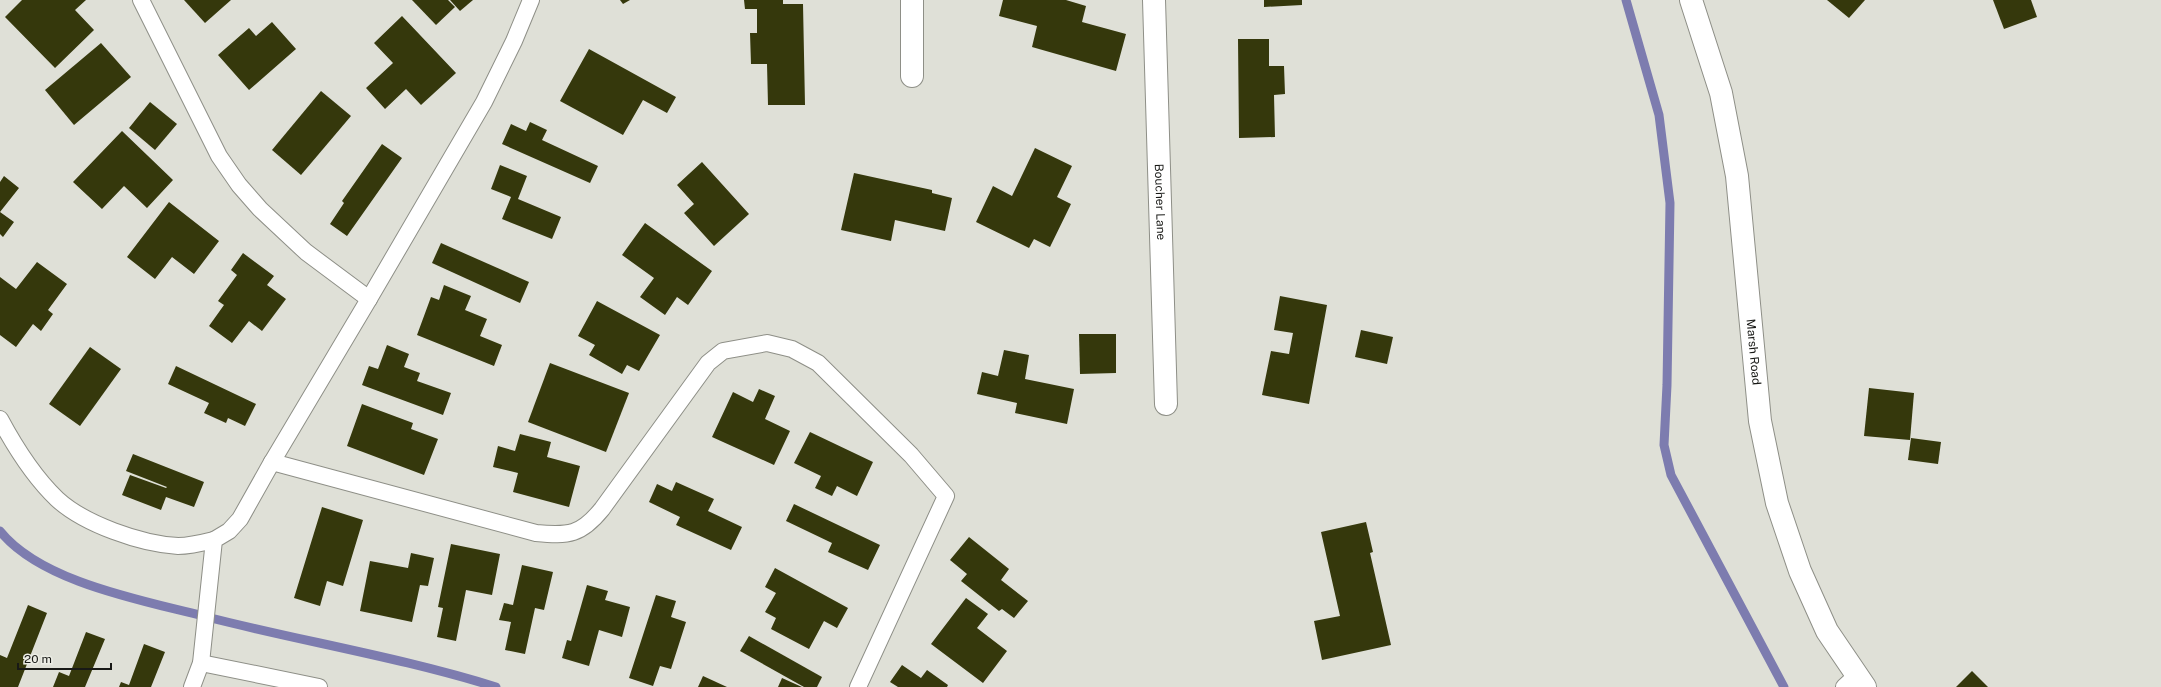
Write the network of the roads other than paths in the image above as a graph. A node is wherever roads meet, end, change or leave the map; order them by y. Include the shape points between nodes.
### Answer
1 (141, 0) edge
2 (531, 0) edge
3 (912, 0) edge
4 (1154, 0) edge
5 (1691, 0) edge
6 (912, 76) dead end
7 (370, 299) junction
8 (1166, 404) dead end
9 (0, 419) edge
10 (272, 462) junction
11 (214, 540) junction
12 (201, 663) junction
13 (1855, 683) edge
14 (192, 687) edge
15 (319, 687) edge
16 (858, 687) edge

1 - 7 lane via 219,156 239,185 260,209 306,252
2 - 7 lane via 484,102
3 - 6 street
4 - 8 street, Boucher Lane
5 - 13 street, Marsh Road via 1721,93 1737,176 1760,421 1776,503 1800,571
7 - 10 lane
9 - 11 lane via 43,484 58,500 79,515 114,532 154,542 178,546
10 - 11 lane via 240,519 229,531
10 - 16 lane via 536,533 573,533 590,524 602,509 708,363 723,351 738,347 766,343 792,348 818,363 911,456 946,496
11 - 12 lane
12 - 14 lane
12 - 15 lane

